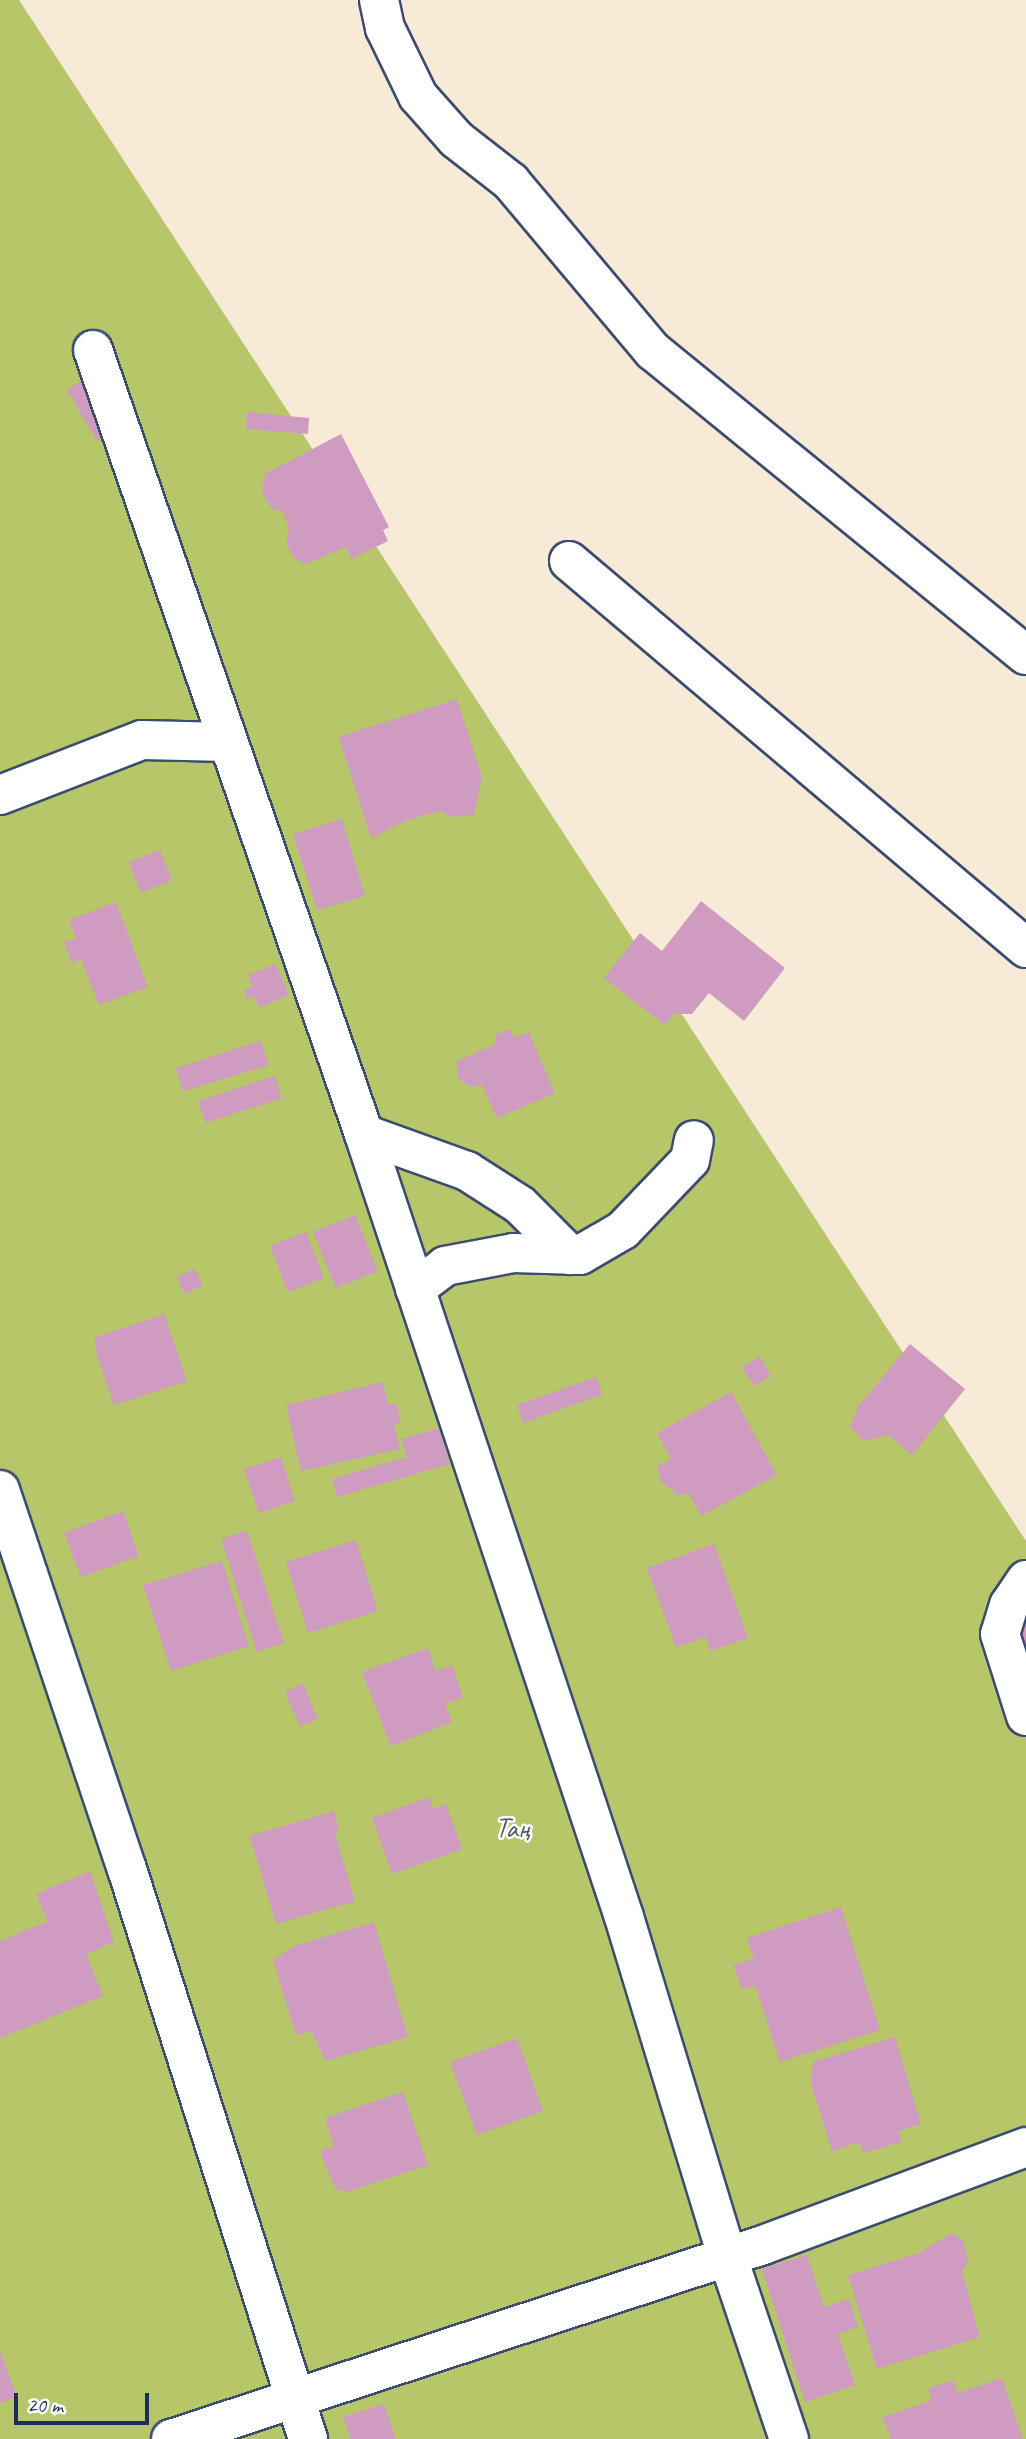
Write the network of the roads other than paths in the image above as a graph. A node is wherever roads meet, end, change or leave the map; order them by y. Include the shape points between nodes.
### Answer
1 (379, 0) edge
2 (93, 350) dead end
3 (569, 561) dead end
4 (1026, 655) edge
5 (227, 742) junction
6 (0, 795) edge
7 (1026, 948) edge
8 (364, 1134) junction
9 (694, 1140) dead end
10 (570, 1255) junction
11 (415, 1289) junction
12 (0, 1490) edge
13 (1026, 1580) edge
14 (1026, 1716) edge
15 (1026, 2147) edge
16 (727, 2255) junction
17 (294, 2398) junction
18 (171, 2439) edge
19 (308, 2439) edge
20 (789, 2439) edge

1 - 4 street via 385,28 418,96 456,139 511,182 653,351
2 - 5 street
3 - 7 street
5 - 6 street via 142,740
5 - 8 street
8 - 10 street via 467,1171 520,1205
8 - 11 street
9 - 10 street via 690,1160 623,1230 580,1255
10 - 11 street via 513,1253 445,1266
11 - 16 street via 624,1917
12 - 17 street via 127,1869
13 - 14 street via 1009,1605 1000,1634
15 - 16 street
16 - 17 street
16 - 20 street
17 - 18 street
17 - 19 street

